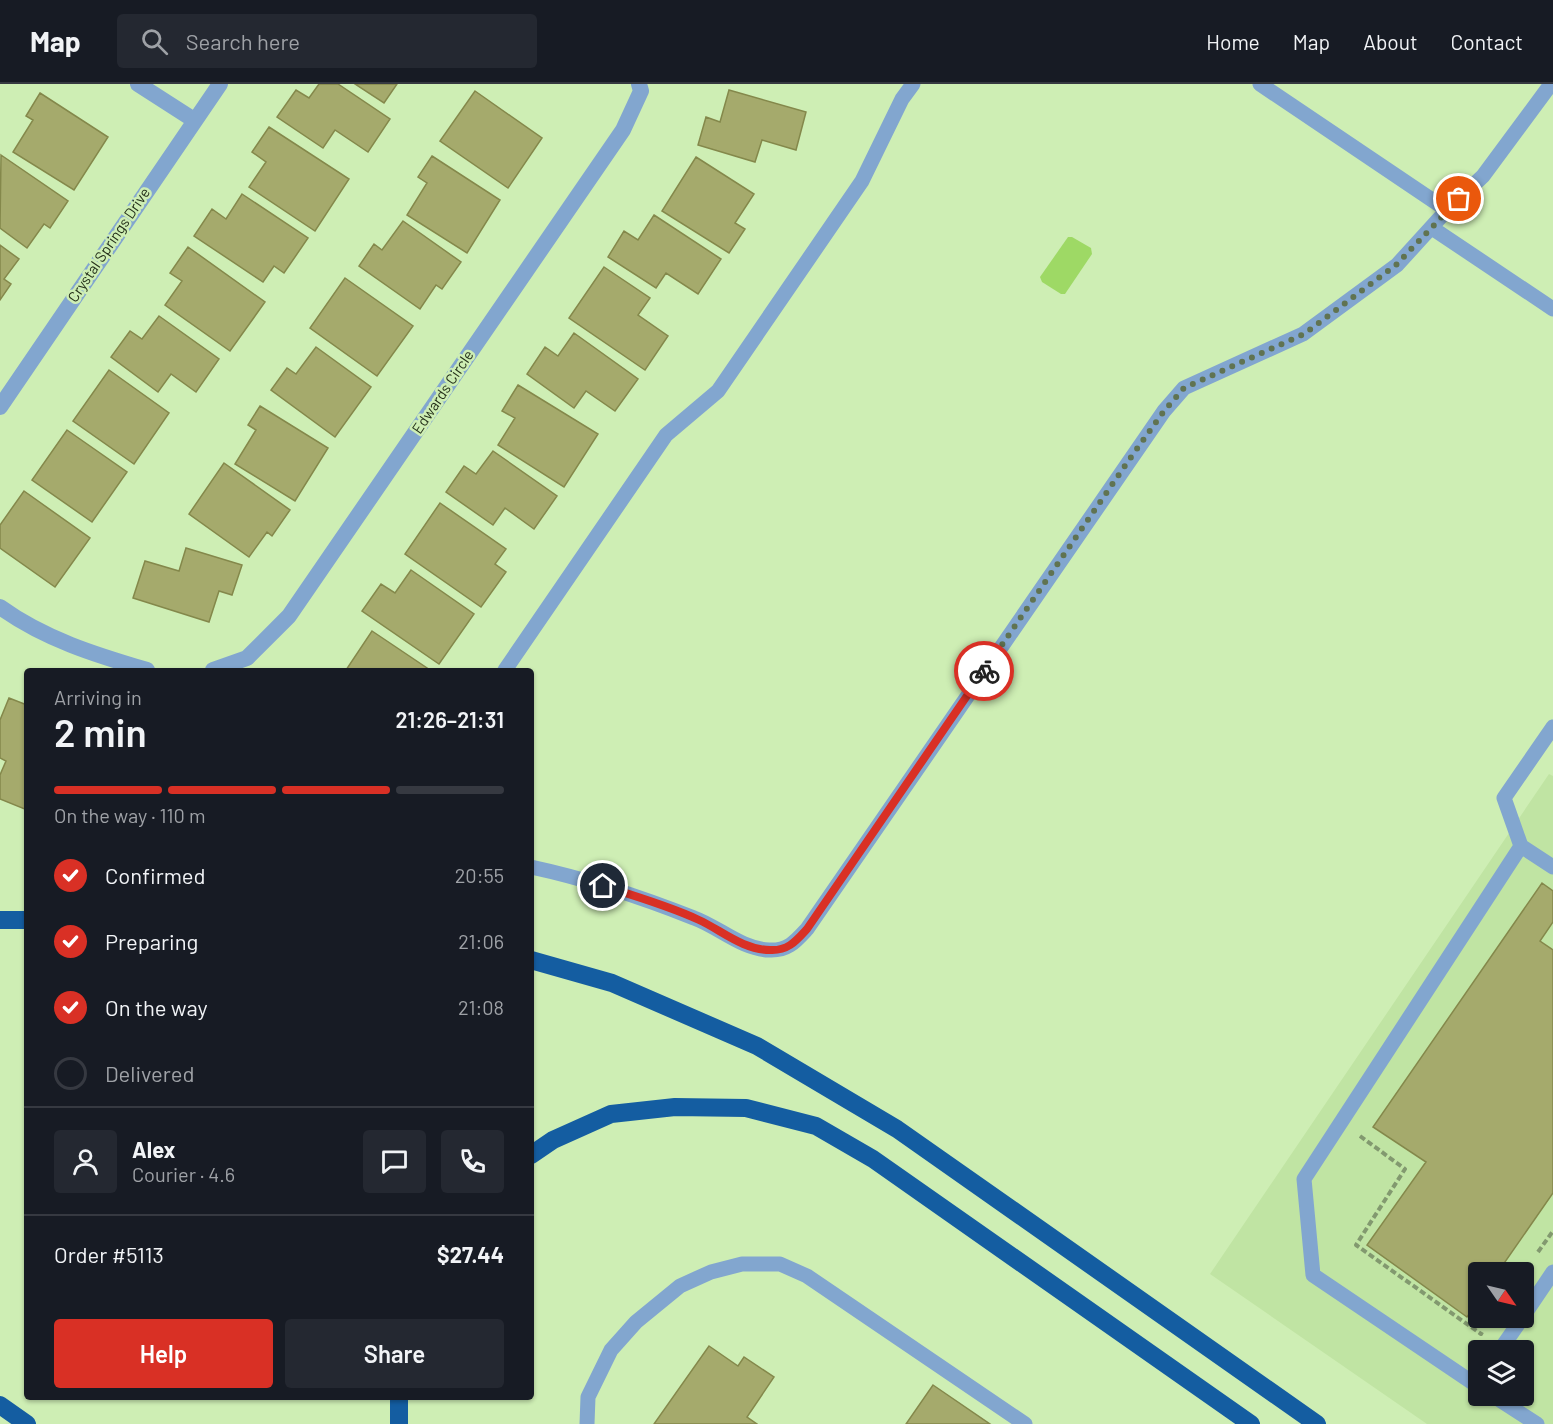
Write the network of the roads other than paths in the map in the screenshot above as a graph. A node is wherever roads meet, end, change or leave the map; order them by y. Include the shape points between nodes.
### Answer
1 (138, 84) edge
2 (220, 84) edge
3 (639, 84) edge
4 (913, 84) edge
5 (1260, 84) edge
6 (1551, 84) edge
7 (194, 120) junction
8 (1448, 210) junction
9 (1432, 228) junction
10 (1553, 309) edge
11 (0, 407) edge
12 (0, 607) edge
13 (140, 668) edge
14 (219, 668) edge
15 (507, 668) edge
16 (1553, 727) edge
17 (1521, 846) junction
18 (1553, 867) edge
19 (534, 868) edge
20 (0, 920) edge
21 (24, 920) edge
22 (534, 961) edge
23 (534, 1153) edge
24 (1553, 1272) edge
25 (1534, 1300) edge
26 (1468, 1377) edge
27 (399, 1400) edge
28 (0, 1405) edge
29 (1509, 1406) edge
30 (27, 1424) edge
31 (399, 1424) edge
32 (587, 1424) edge
33 (1025, 1424) edge
34 (1251, 1424) edge
35 (1317, 1424) edge
36 (1537, 1424) edge

1 - 7 street
2 - 7 street, Crystal Springs Drive
3 - 14 street, Edwards Circle via 641,91 623,130 290,616 248,658
4 - 15 lane via 862,181 718,391 666,435
5 - 8 lane
6 - 8 lane via 1483,176
7 - 11 street, Crystal Springs Drive
8 - 9 lane
9 - 10 lane
9 - 19 lane via 1396,265 1304,334 1184,388 1164,411 792,946 771,951 751,946 696,918 568,874
12 - 13 street via 22,623 90,654
16 - 17 lane via 1504,798
17 - 18 lane
17 - 26 lane via 1304,1179 1313,1275
20 - 21 highway
22 - 35 highway via 612,983 757,1046 897,1129
23 - 34 highway via 611,1114 675,1107 746,1108 816,1126 873,1159
24 - 25 lane
27 - 31 highway
28 - 30 highway
29 - 36 lane
32 - 33 lane via 588,1396 611,1350 636,1322 680,1286 742,1264 780,1264 807,1276

